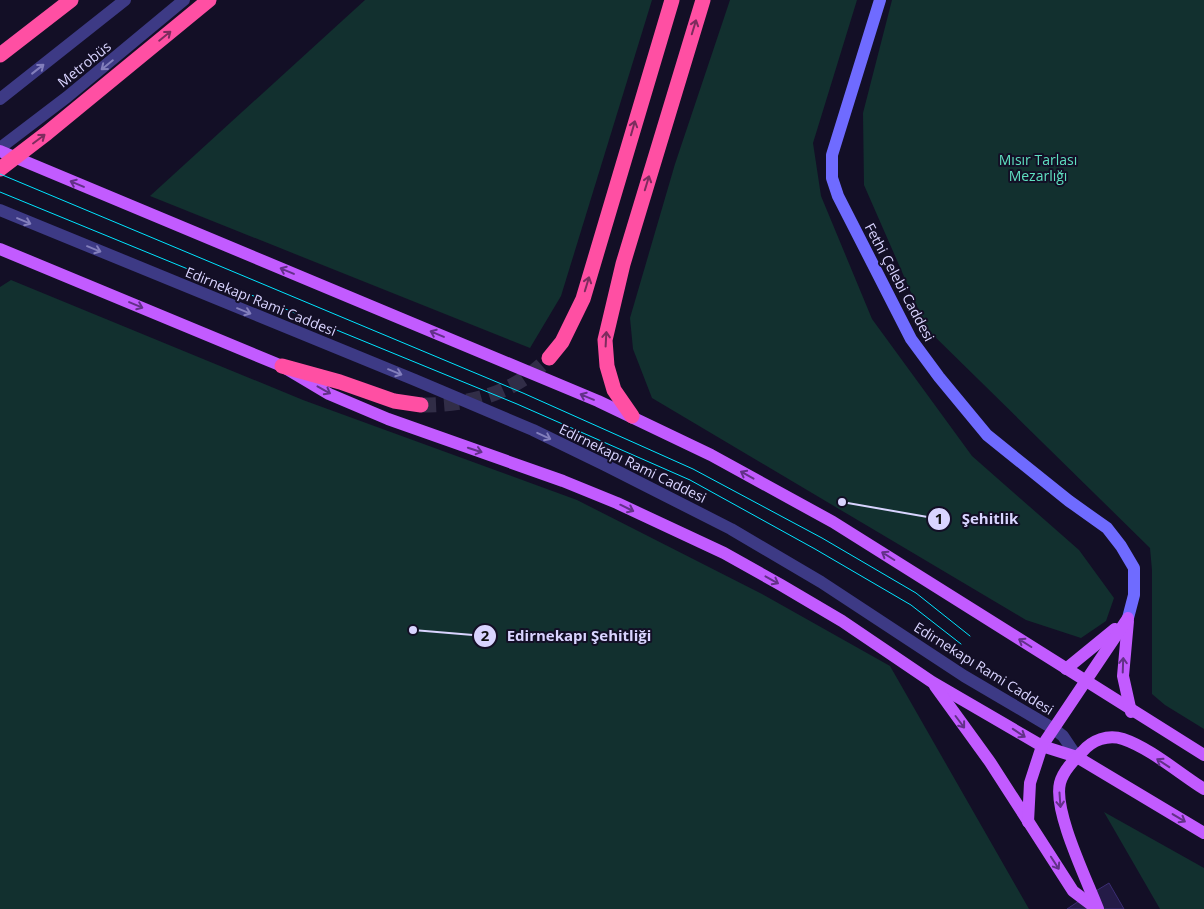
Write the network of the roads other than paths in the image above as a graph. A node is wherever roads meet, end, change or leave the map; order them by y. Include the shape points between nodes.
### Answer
1 (70, 0) edge
2 (125, 0) edge
3 (184, 0) edge
4 (209, 0) edge
5 (672, 0) edge
6 (703, 0) edge
7 (880, 0) edge
8 (0, 54) edge
9 (0, 100) edge
10 (0, 149) edge
11 (0, 168) edge
12 (0, 210) edge
13 (5, 251) edge
14 (550, 358) tunnel mouth
15 (282, 366) junction
16 (421, 406) tunnel mouth
17 (632, 416) junction
18 (1128, 618) junction
19 (1066, 669) junction
20 (1085, 681) junction
21 (932, 682) junction
22 (1131, 712) junction
23 (1054, 729) junction
24 (1042, 746) junction
25 (1204, 755) edge
26 (1078, 757) junction
27 (1204, 789) edge
28 (1028, 822) junction
29 (1204, 832) edge
30 (1098, 909) edge

1 - 8 highway
9 -> 2 lane, Metrobüs
3 -> 10 lane, Metrobüs
11 -> 4 highway
14 -> 5 highway via 562,342 582,299
17 -> 6 highway via 614,390 607,366 605,340 623,264
7 - 18 street, Fethi Çelebi Caddesi via 832,155 832,178 838,196 911,339 939,377 986,435 1107,528 1121,546 1134,568 1134,595
17 -> 10 main road
12 -> 23 lane, Edirnekapı Rami Caddesi via 415,380 605,464 731,529 813,577 964,676
13 -> 15 main road
15 - 16 highway via 394,401
15 -> 21 main road via 329,394 388,419 563,481 724,553 842,621
19 -> 17 main road via 833,522
18 - 19 main road
18 - 20 main road
22 -> 18 main road via 1123,676
19 - 20 main road
20 - 22 main road
20 - 23 main road
21 -> 24 main road
21 -> 28 main road via 990,762
22 - 25 main road
23 - 24 main road
23 - 26 lane, Edirnekapı Rami Caddesi
24 - 26 main road
24 - 28 main road via 1030,783
27 -> 26 main road via 1123,739 1109,737 1098,740
26 -> 29 main road, Edirnekapı Rami Caddesi
26 -> 30 main road via 1060,781 1060,803 1063,819
28 -> 30 main road via 1073,890

